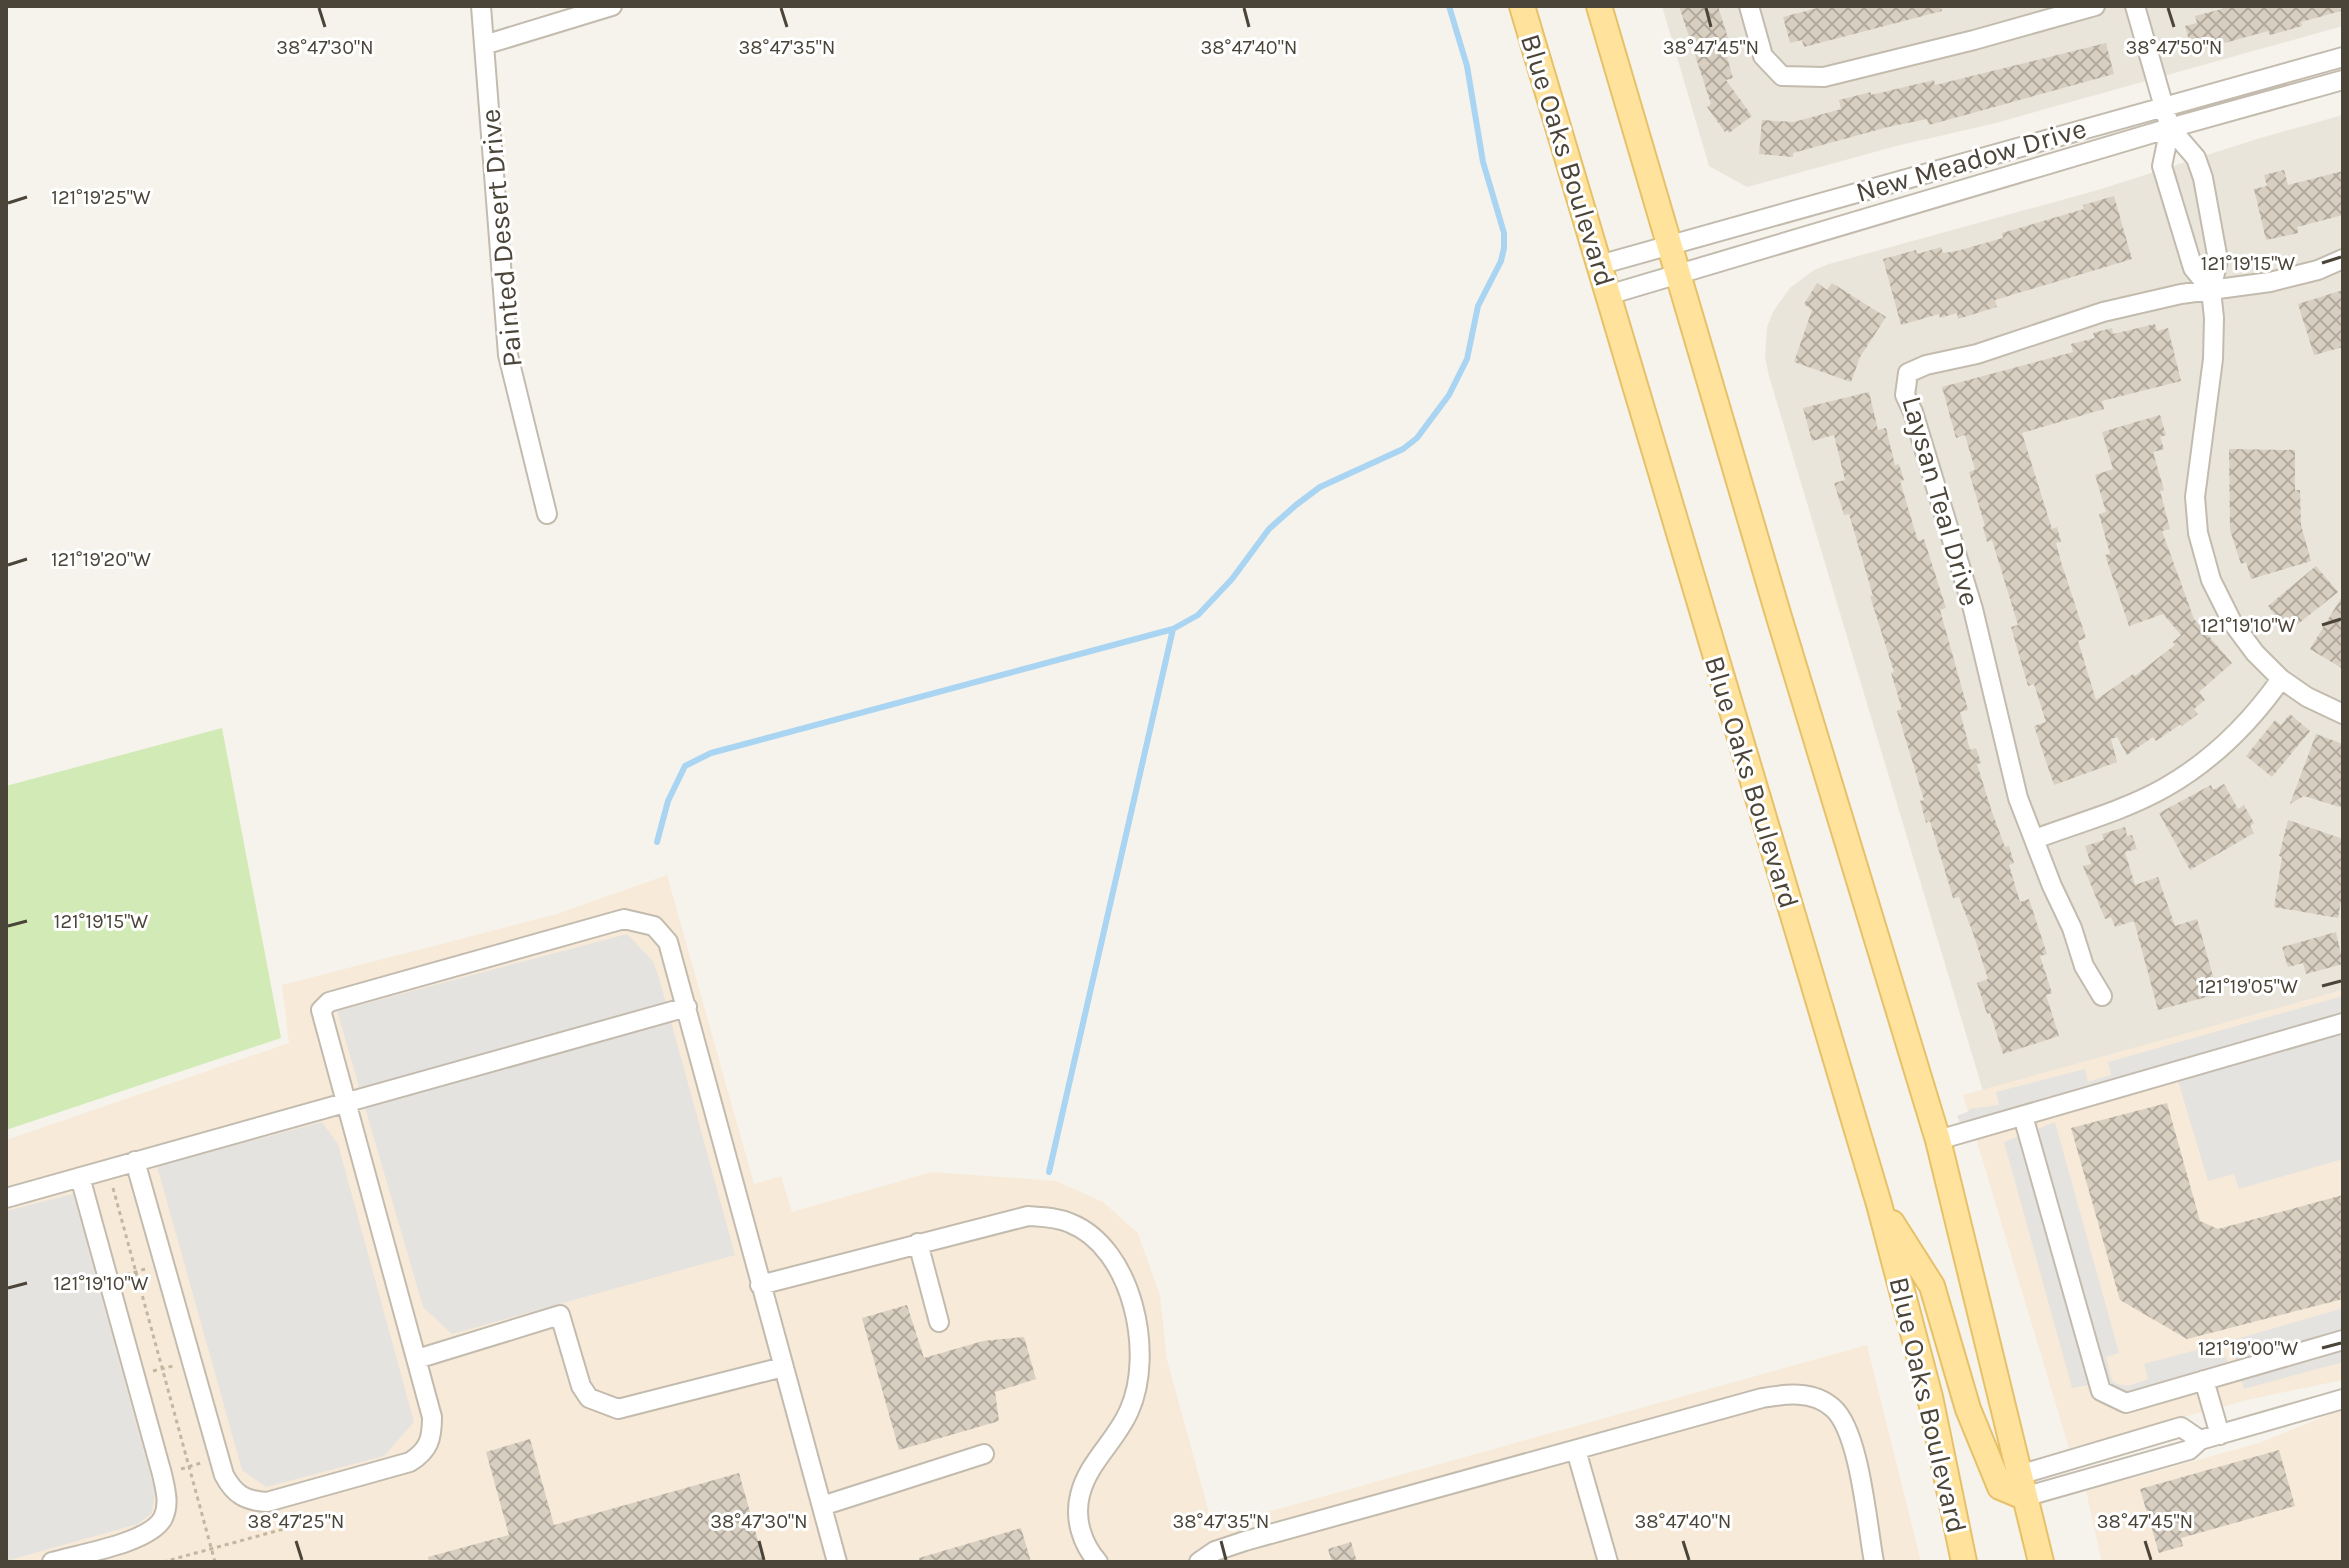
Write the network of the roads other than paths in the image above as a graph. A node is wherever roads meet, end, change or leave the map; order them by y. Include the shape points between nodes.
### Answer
1 (481, 6) edge
2 (612, 6) edge
3 (1522, 6) edge
4 (1599, 6) edge
5 (1749, 6) edge
6 (2095, 6) edge
7 (2135, 6) edge
8 (484, 45) junction
9 (2343, 57) edge
10 (2343, 80) edge
11 (2162, 107) junction
12 (2170, 128) junction
13 (2211, 215) junction
14 (2179, 223) junction
15 (1669, 245) junction
16 (2343, 259) edge
17 (1599, 265) junction
18 (1678, 275) junction
19 (2211, 290) junction
20 (1608, 295) junction
21 (547, 514) dead end
22 (2281, 679) junction
23 (2343, 714) edge
24 (2035, 839) junction
25 (2102, 996) dead end
26 (687, 1007) junction
27 (2343, 1023) edge
28 (345, 1103) junction
29 (2023, 1116) junction
30 (1938, 1140) junction
31 (135, 1161) junction
32 (80, 1177) junction
33 (6, 1198) edge
34 (1879, 1204) junction
35 (918, 1243) junction
36 (760, 1285) junction
37 (939, 1322) dead end
38 (2343, 1340) edge
39 (417, 1359) junction
40 (783, 1367) junction
41 (2204, 1380) junction
42 (2343, 1399) edge
43 (2220, 1435) junction
44 (1576, 1450) junction
45 (984, 1454) dead end
46 (2022, 1486) junction
47 (822, 1506) junction
48 (52, 1562) edge
49 (837, 1562) edge
50 (1098, 1562) edge
51 (1199, 1562) edge
52 (1608, 1562) edge
53 (1874, 1562) edge
54 (1964, 1562) edge
55 (2041, 1562) edge

1 - 8 street, Painted Desert Drive
2 - 8 street
3 - 17 main road, Blue Oaks Boulevard
4 - 15 main road
5 - 6 street via 1763,56 1782,76 1824,77
7 - 11 street
8 - 21 street, Painted Desert Drive via 508,355
9 - 11 street, New Meadow Drive
10 - 12 street, New Meadow Drive
11 - 12 street
11 - 15 street, New Meadow Drive
12 - 13 street via 2196,158
12 - 14 street via 2162,166
12 - 18 street, New Meadow Drive
13 - 14 street
13 - 19 street via 2218,260
14 - 19 street via 2193,268
15 - 17 street, New Meadow Drive
15 - 18 main road
16 - 19 street via 2270,282
17 - 20 main road, Blue Oaks Boulevard
18 - 20 street, New Meadow Drive
18 - 30 main road
19 - 22 street via 2213,359 2195,497 2198,533 2211,580 2232,622
19 - 24 street, Laysan Teal Drive via 2103,312 1908,373 1905,395 1960,564 2018,798
20 - 34 main road, Blue Oaks Boulevard
22 - 23 street
22 - 24 street via 2227,744 2166,787
24 - 25 street via 2084,966
26 - 28 street
26 - 28 street via 662,933 644,922 624,919 323,1005 321,1018
26 - 36 street
27 - 29 street
28 - 31 street
28 - 39 street
29 - 30 street
29 - 41 street via 2101,1391 2126,1403
30 - 46 main road
31 - 32 street
31 - 39 street via 231,1487 251,1501 267,1502 410,1462 428,1447 432,1434
32 - 33 street
32 - 48 street via 167,1504 163,1518 141,1537
34 - 46 main road via 1932,1286 1968,1409 2000,1487
34 - 54 main road, Blue Oaks Boulevard via 1930,1397
35 - 36 street
35 - 37 street
35 - 50 street via 1001,1221 1049,1217 1092,1237 1113,1260 1127,1286 1140,1347 1130,1409 1087,1475 1079,1498 1078,1522 1087,1550
36 - 40 street
38 - 41 street
39 - 40 street via 560,1315 581,1386 589,1398 618,1409
40 - 47 street
41 - 43 street
42 - 43 street
43 - 46 street via 2200,1440 2189,1450
44 - 51 street via 1245,1541
44 - 52 street
44 - 53 street via 1762,1398 1789,1393 1811,1397 1832,1407 1847,1429
45 - 47 street
46 - 55 main road
47 - 49 street

